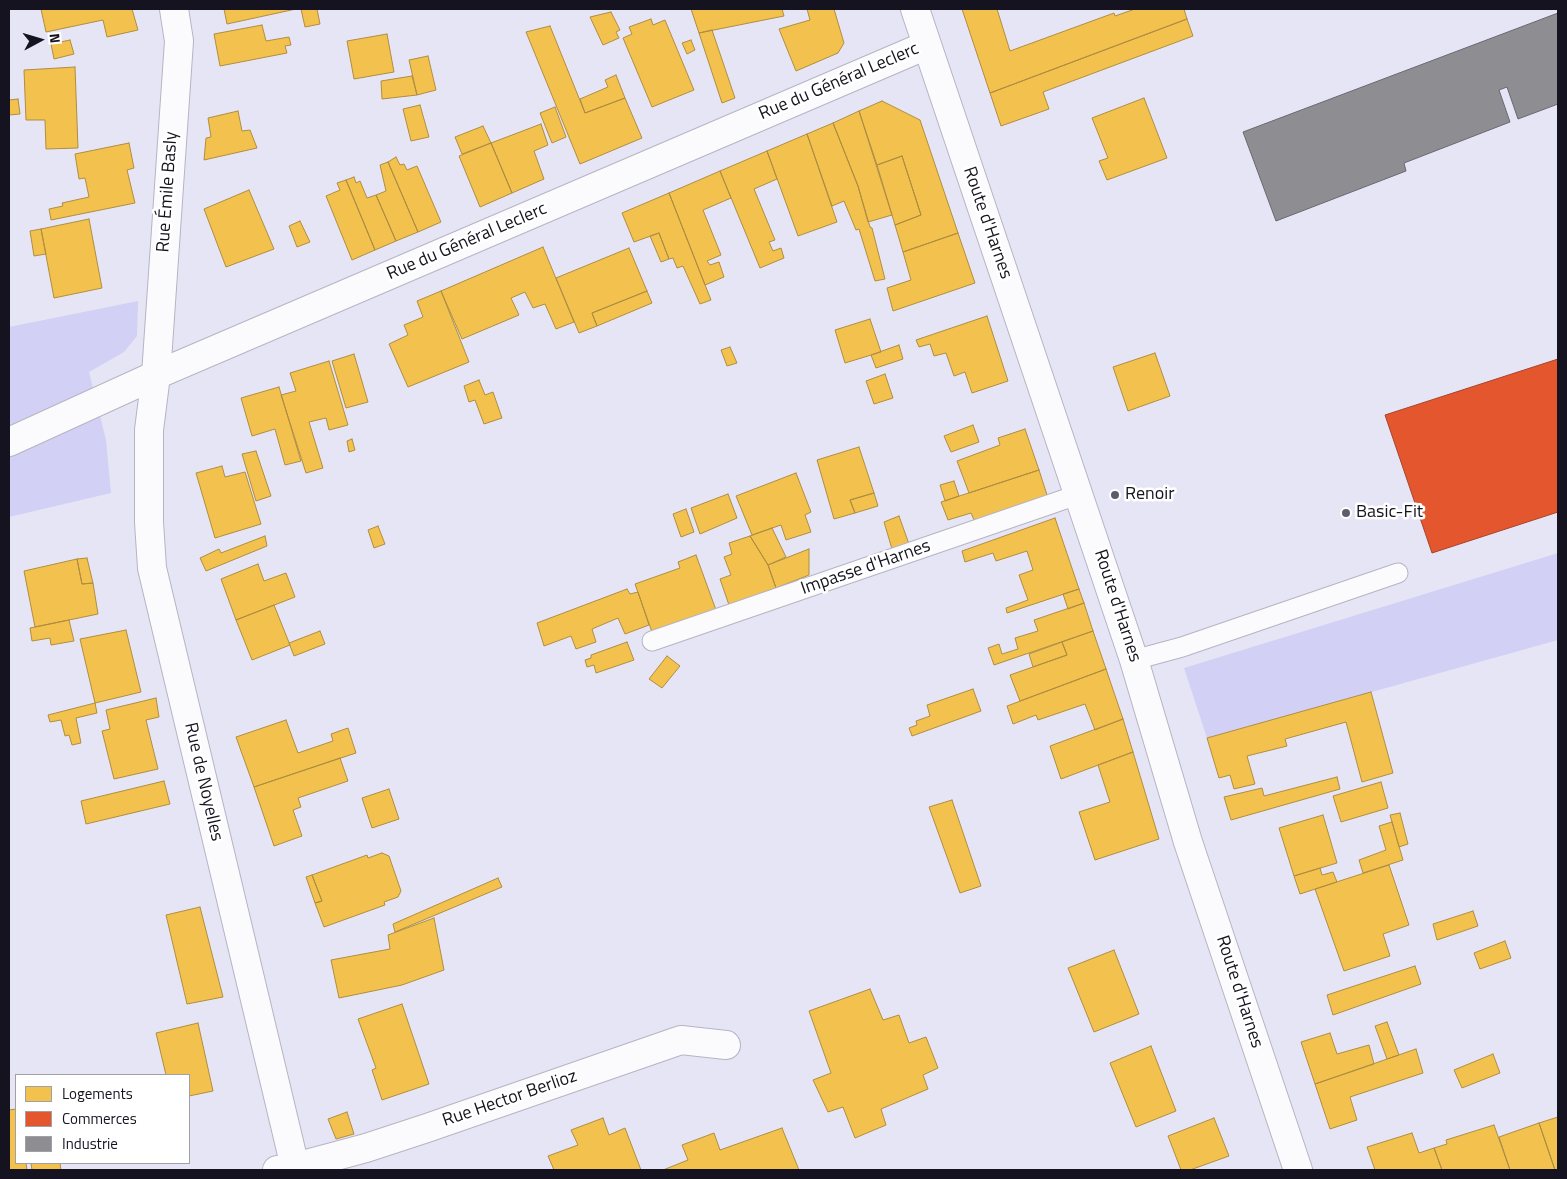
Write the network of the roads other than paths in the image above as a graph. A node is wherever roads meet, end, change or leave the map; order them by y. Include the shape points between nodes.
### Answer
1 (174, 9) edge
2 (914, 9) edge
3 (927, 45) junction
4 (156, 375) junction
5 (9, 442) edge
6 (1080, 494) junction
7 (1398, 573) dead end
8 (652, 641) dead end
9 (1134, 660) junction
10 (726, 1045) dead end
11 (289, 1169) edge
12 (1298, 1170) edge

1 - 4 street, Rue Émile Basly via 179,41
2 - 3 street, Route d'Harnes
3 - 4 street, Rue du Général Leclerc
3 - 6 street, Route d'Harnes via 1050,414
4 - 5 street, Rue du Général Leclerc
4 - 11 street, Rue de Noyelles via 149,430 152,568
6 - 8 lane, Impasse d'Harnes
6 - 9 street, Route d'Harnes
7 - 9 lane via 1182,647
9 - 12 street, Route d'Harnes via 1188,842
10 - 11 street, Rue Hector Berlioz via 681,1040 427,1128

